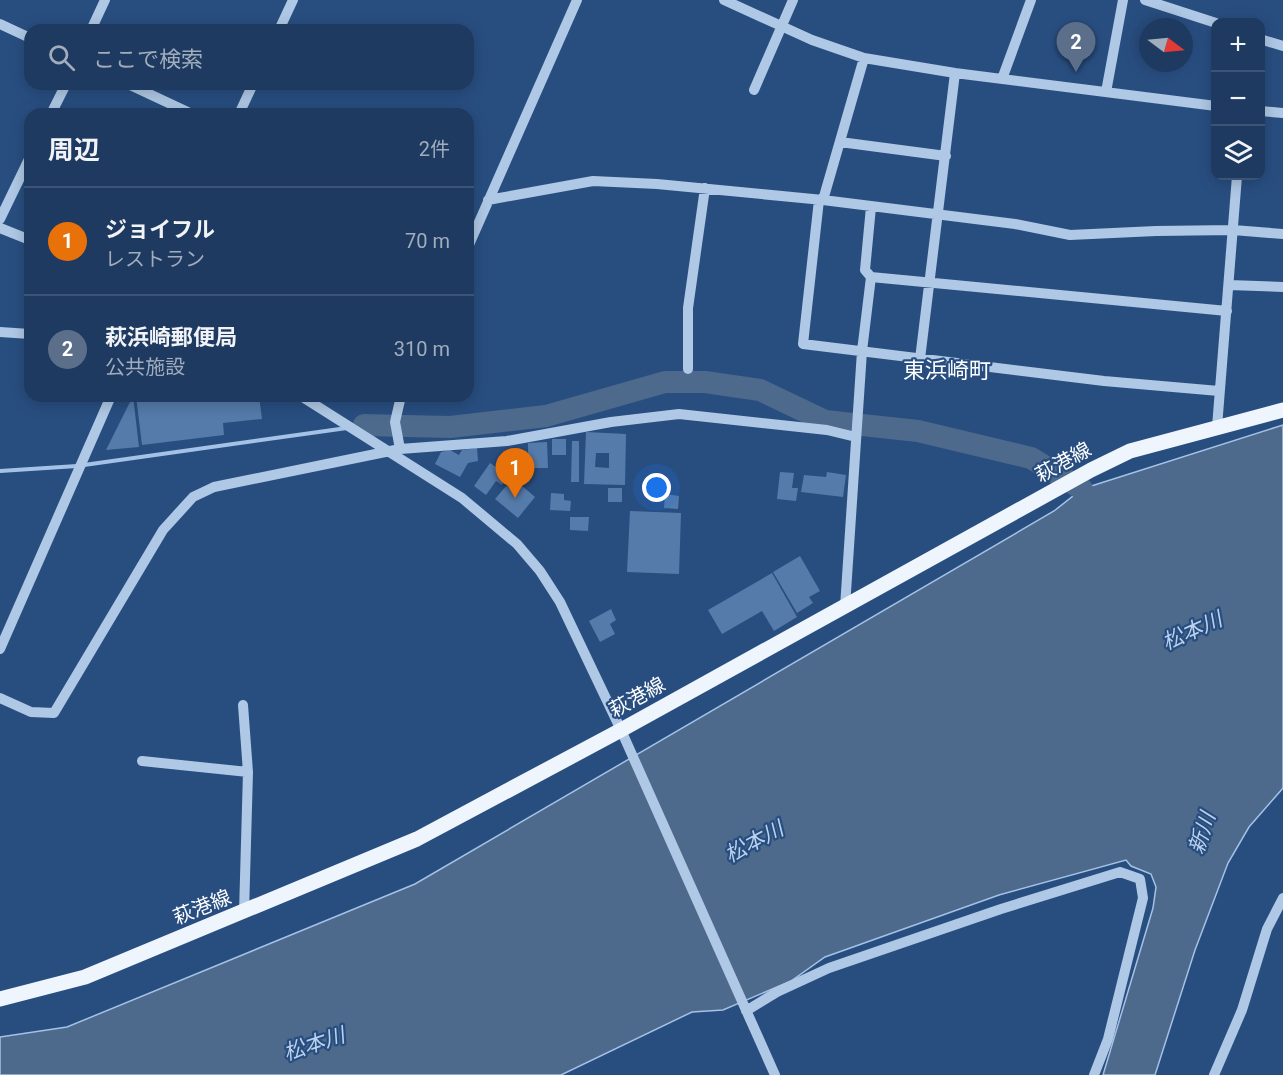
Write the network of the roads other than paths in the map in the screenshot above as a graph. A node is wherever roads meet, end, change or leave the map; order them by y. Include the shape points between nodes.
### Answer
1 (105, 0) edge
2 (293, 0) edge
3 (577, 0) edge
4 (724, 0) edge
5 (793, 0) edge
6 (1031, 0) edge
7 (1123, 0) edge
8 (1145, 0) edge
9 (1211, 22) edge
10 (0, 24) edge
11 (94, 24) edge
12 (282, 24) edge
13 (781, 26) junction
14 (24, 35) edge
15 (1265, 41) edge
16 (1283, 46) edge
17 (864, 57) junction
18 (955, 73) junction
19 (1002, 79) junction
20 (63, 90) edge
21 (141, 90) edge
22 (250, 90) edge
23 (754, 90) dead end
24 (1106, 92) junction
25 (1211, 105) edge
26 (54, 108) edge
27 (179, 108) edge
28 (242, 108) edge
29 (1265, 111) edge
30 (1283, 113) edge
31 (840, 142) junction
32 (946, 156) junction
33 (24, 169) edge
34 (1237, 180) edge
35 (705, 188) junction
36 (488, 200) junction
37 (821, 200) junction
38 (871, 207) junction
39 (938, 215) junction
40 (0, 219) edge
41 (0, 228) edge
42 (1233, 230) junction
43 (474, 232) edge
44 (1283, 234) edge
45 (24, 238) edge
46 (871, 277) junction
47 (930, 282) junction
48 (1229, 285) junction
49 (1283, 287) edge
50 (1227, 311) junction
51 (0, 332) edge
52 (24, 334) edge
53 (862, 351) junction
54 (920, 359) junction
55 (688, 369) dead end
56 (1219, 391) junction
57 (108, 402) edge
58 (310, 402) edge
59 (400, 402) edge
60 (1283, 410) edge
61 (1216, 427) junction
62 (856, 434) junction
63 (400, 449) junction
64 (388, 451) junction
65 (845, 607) junction
66 (0, 649) edge
67 (0, 698) edge
68 (243, 705) dead end
69 (621, 730) junction
70 (142, 761) dead end
71 (248, 772) junction
72 (1283, 898) edge
73 (244, 913) junction
74 (0, 999) edge
75 (745, 1008) junction
76 (774, 1075) edge
77 (1094, 1075) edge
78 (1214, 1075) edge

1 - 11 street
2 - 12 street
3 - 36 street
4 - 13 street
5 - 13 street
6 - 19 street
7 - 24 street
8 - 9 street
10 - 14 street
13 - 17 street
13 - 23 street
15 - 16 street
17 - 18 street
17 - 31 street
18 - 19 street
18 - 32 street
19 - 24 street
20 - 26 street
21 - 27 street
22 - 28 street
24 - 25 street
29 - 30 street
31 - 32 street
31 - 37 street
32 - 39 street
33 - 40 street
34 - 42 street
35 - 36 street via 592,181
35 - 37 street
35 - 55 street via 688,308
36 - 43 street
37 - 38 street
37 - 53 street via 803,344
38 - 39 street
38 - 46 street via 865,270
39 - 42 street via 1070,235
39 - 47 street
41 - 45 street
42 - 44 street
42 - 48 street
46 - 47 street
46 - 53 street
47 - 50 street
47 - 54 street
48 - 49 street
48 - 50 street
50 - 56 street
51 - 52 street
53 - 54 street
53 - 62 street
54 - 56 street
56 - 61 street
57 - 66 street
58 - 64 street
59 - 63 street via 395,422
60 - 61 main road, 萩港線
61 - 65 main road, 萩港線 via 1130,451
62 - 63 street via 679,414 507,441
62 - 65 street
63 - 64 street
64 - 67 street via 204,490 181,508 163,530 54,713 31,712
64 - 69 street via 462,498 516,544 540,571 560,602
65 - 69 main road, 萩港線
68 - 71 street
69 - 73 main road, 萩港線 via 417,839
69 - 75 street
70 - 71 street
71 - 73 street
72 - 78 street via 1267,928 1242,1010
73 - 74 main road, 萩港線 via 85,977
75 - 76 street
75 - 77 street via 829,968 1120,872 1140,879 1143,898 1108,1039

